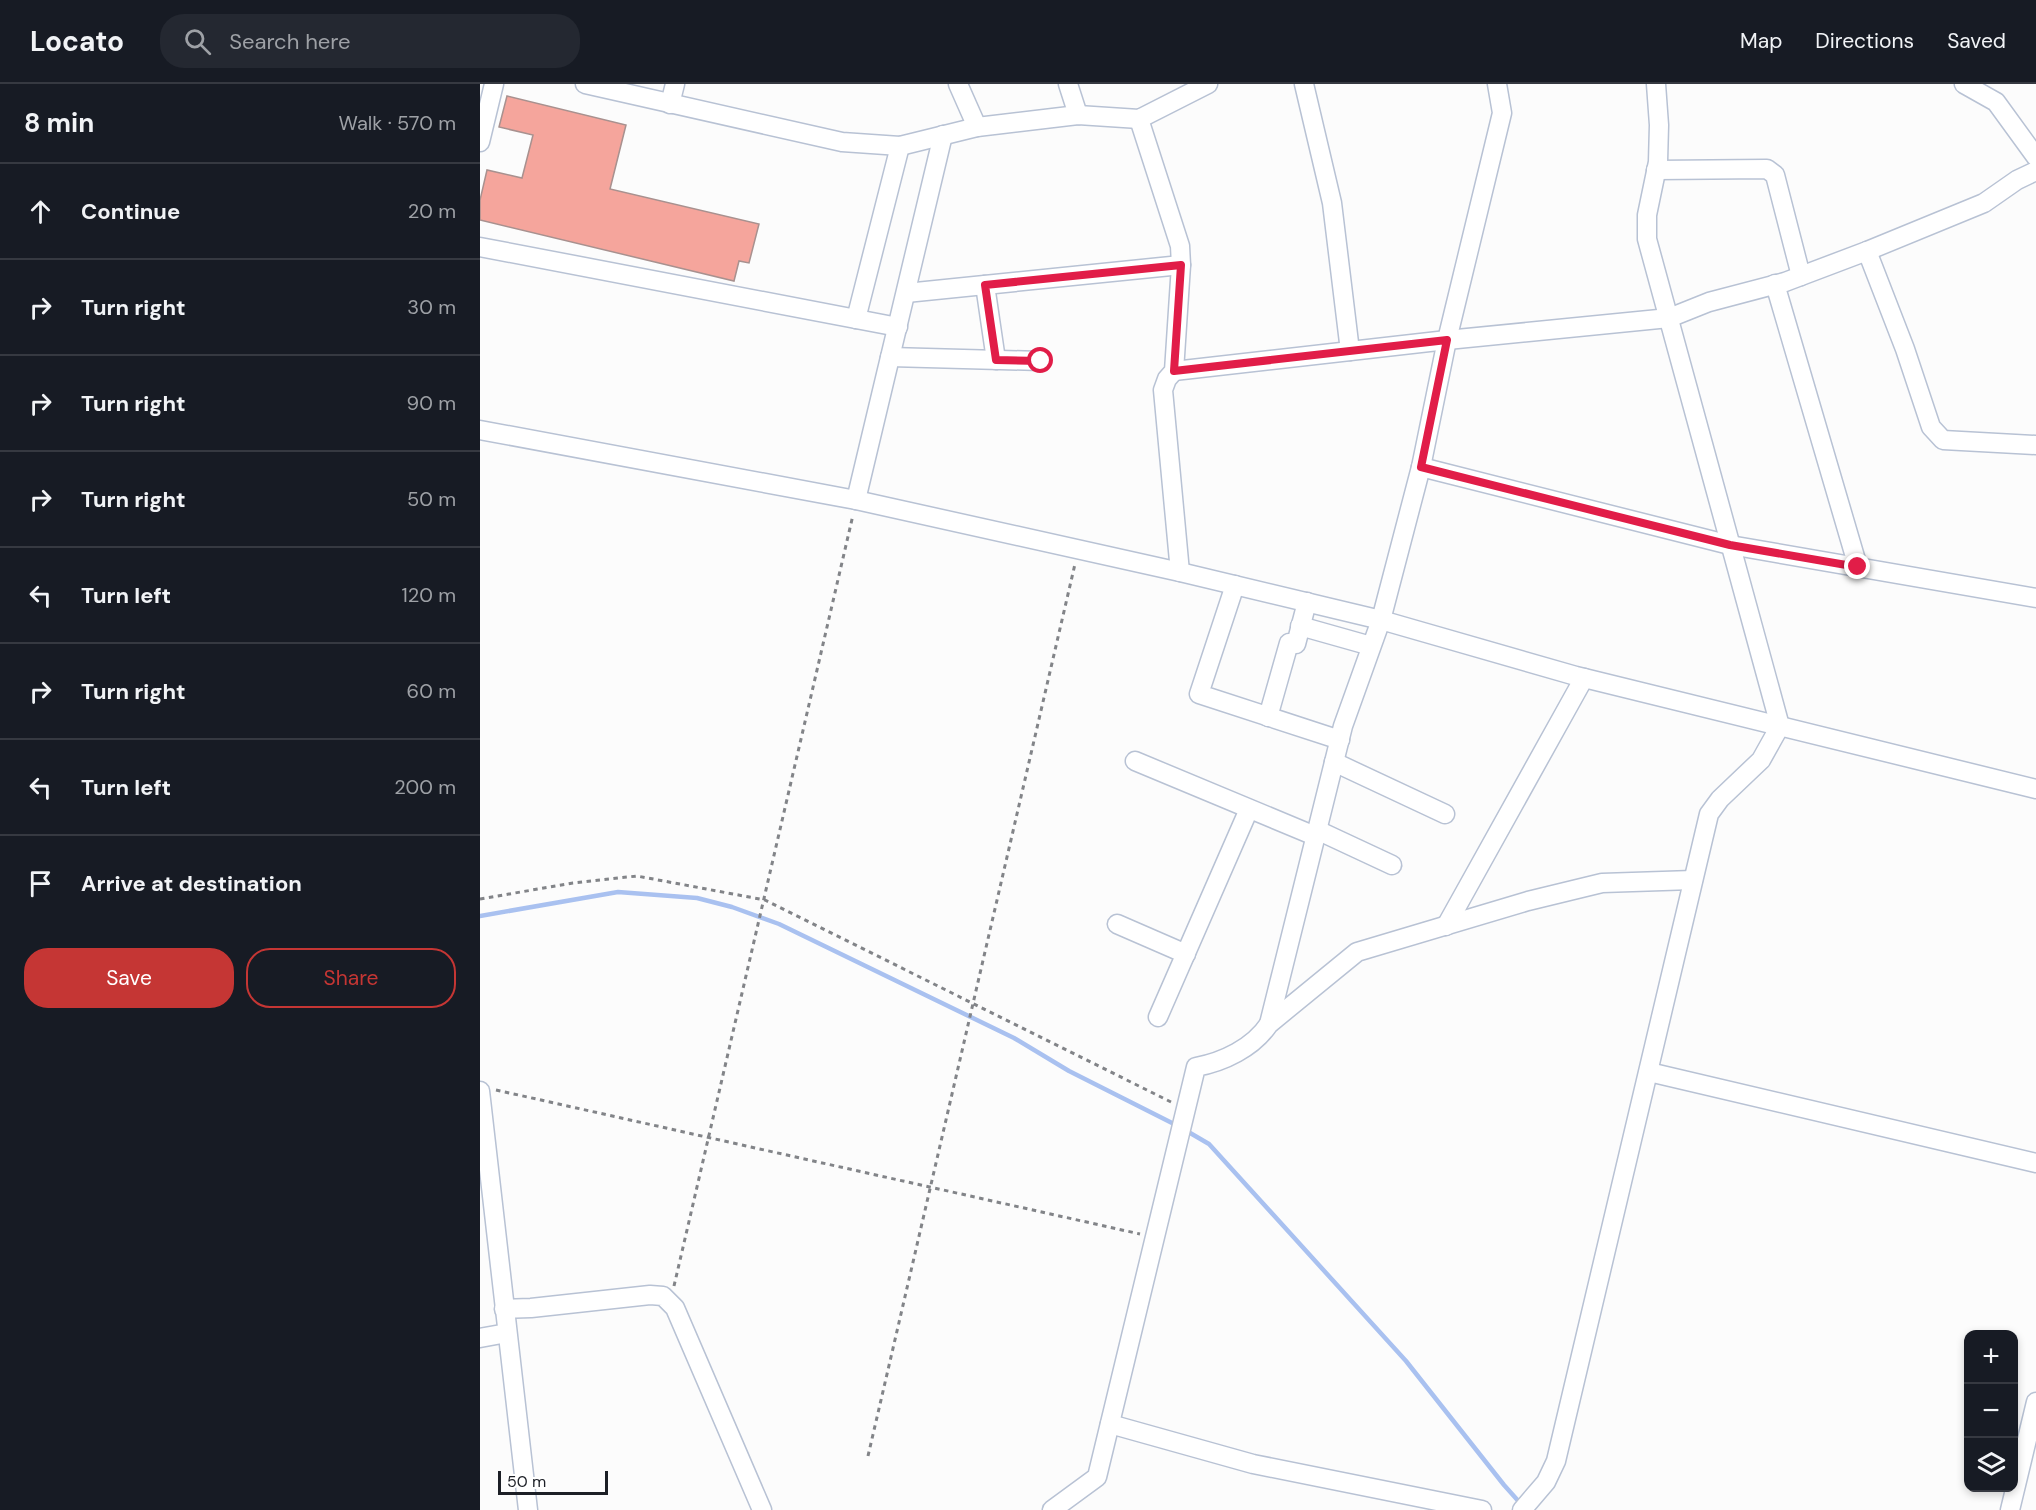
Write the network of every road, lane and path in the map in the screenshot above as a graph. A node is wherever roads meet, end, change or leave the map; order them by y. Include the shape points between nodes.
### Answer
1 (494, 84) edge
2 (585, 84) edge
3 (675, 84) edge
4 (958, 84) edge
5 (1068, 84) edge
6 (1208, 84) edge
7 (1304, 84) edge
8 (1497, 84) edge
9 (1656, 84) edge
10 (1964, 84) edge
11 (670, 104) junction
12 (1078, 115) junction
13 (1139, 119) junction
14 (977, 127) junction
15 (943, 135) junction
16 (480, 142) edge
17 (900, 146) junction
18 (2036, 157) edge
19 (1656, 170) junction
20 (2036, 171) edge
21 (480, 247) edge
22 (1867, 251) junction
23 (1181, 265) junction
24 (1801, 276) junction
25 (1775, 284) junction
26 (985, 285) junction
27 (906, 293) junction
28 (1669, 318) junction
29 (856, 319) junction
30 (898, 327) junction
31 (1447, 340) junction
32 (1350, 351) junction
33 (890, 357) junction
34 (996, 360) junction
35 (1041, 361) dead end
36 (1174, 371) junction
37 (480, 430) edge
38 (2036, 445) edge
39 (1421, 467) junction
40 (856, 500) junction
41 (1730, 545) junction
42 (1078, 549) junction
43 (1858, 567) junction
44 (1180, 572) junction
45 (1235, 585) junction
46 (2036, 598) edge
47 (1307, 602) junction
48 (1381, 620) junction
49 (1300, 626) junction
50 (1371, 646) junction
51 (1584, 678) junction
52 (1268, 717) junction
53 (1780, 726) junction
54 (1340, 740) junction
55 (1136, 761) dead end
56 (1334, 762) junction
57 (2036, 789) edge
58 (1249, 809) junction
59 (1445, 814) dead end
60 (1316, 833) junction
61 (1392, 865) dead end
62 (1693, 880) junction
63 (480, 899) edge
64 (765, 900) junction
65 (1117, 924) dead end
66 (1446, 926) junction
67 (1186, 954) junction
68 (974, 1004) junction
69 (1158, 1017) dead end
70 (1269, 1024) junction
71 (1649, 1072) junction
72 (486, 1090) edge
73 (1184, 1109) junction
74 (707, 1136) junction
75 (2036, 1163) edge
76 (932, 1187) junction
77 (1154, 1238) junction
78 (670, 1302) junction
79 (504, 1309) junction
80 (507, 1333) junction
81 (480, 1338) edge
82 (2036, 1402) edge
83 (1110, 1424) junction
84 (868, 1456) dead end
85 (1526, 1505) edge
86 (528, 1510) edge
87 (762, 1510) edge
88 (1052, 1510) edge
89 (1482, 1510) edge
90 (2010, 1510) edge

1 - 16 street
2 - 11 street
3 - 11 street
4 - 14 street
5 - 12 street
6 - 13 street
7 - 32 street via 1332,203
8 - 31 street via 1502,113
9 - 19 street
10 - 18 street via 1996,102
11 - 17 street via 842,142
12 - 13 street
12 - 14 street
13 - 23 street via 1176,231
14 - 15 street
15 - 17 street
15 - 27 street
17 - 29 street
19 - 24 street via 1767,169 1775,175
19 - 28 street via 1647,214 1647,239
20 - 22 street via 1984,203
21 - 29 street
22 - 24 street
22 - 38 street via 1931,427 1943,440
23 - 26 street
23 - 36 street
24 - 25 street
25 - 28 street via 1709,302
25 - 43 street
26 - 27 street
26 - 34 street
27 - 30 street
28 - 31 street
28 - 41 street
29 - 30 street
30 - 33 street
31 - 32 street
31 - 39 street
32 - 36 street
33 - 34 street
33 - 40 street
34 - 35 street
36 - 44 street via 1164,390
37 - 40 street
39 - 41 street
39 - 48 street
40 - 42 street
40 - 64 path
41 - 43 street
41 - 53 street
42 - 44 street
42 - 68 path
43 - 46 street
44 - 45 street
45 - 47 street
45 - 52 street via 1199,694
47 - 48 street
47 - 49 street
48 - 50 street
48 - 51 street
49 - 50 street
49 - 52 street via 1296,644 1289,643
50 - 54 street
51 - 53 street
51 - 66 street
52 - 54 street
53 - 57 street
53 - 62 street via 1761,760 1720,799 1710,814
54 - 56 street
55 - 58 street
56 - 59 street
56 - 60 street
58 - 60 street
58 - 67 street
60 - 61 street
60 - 70 street
62 - 66 street via 1602,883
62 - 71 street
63 - 64 path via 573,882 637,876
64 - 68 path
64 - 74 path
65 - 67 street
66 - 70 street via 1357,952
67 - 69 street
68 - 73 path
68 - 76 path
70 - 73 street via 1244,1049 1196,1067
71 - 75 street
71 - 85 street via 1556,1461 1546,1482
72 - 74 path
72 - 79 street
73 - 77 street
74 - 76 path
74 - 78 path
76 - 77 path
76 - 84 path
77 - 83 street
78 - 79 street via 650,1294
78 - 87 street
79 - 80 street
80 - 81 street
80 - 86 street
82 - 90 street
83 - 88 street via 1097,1477
83 - 89 street via 1253,1464

